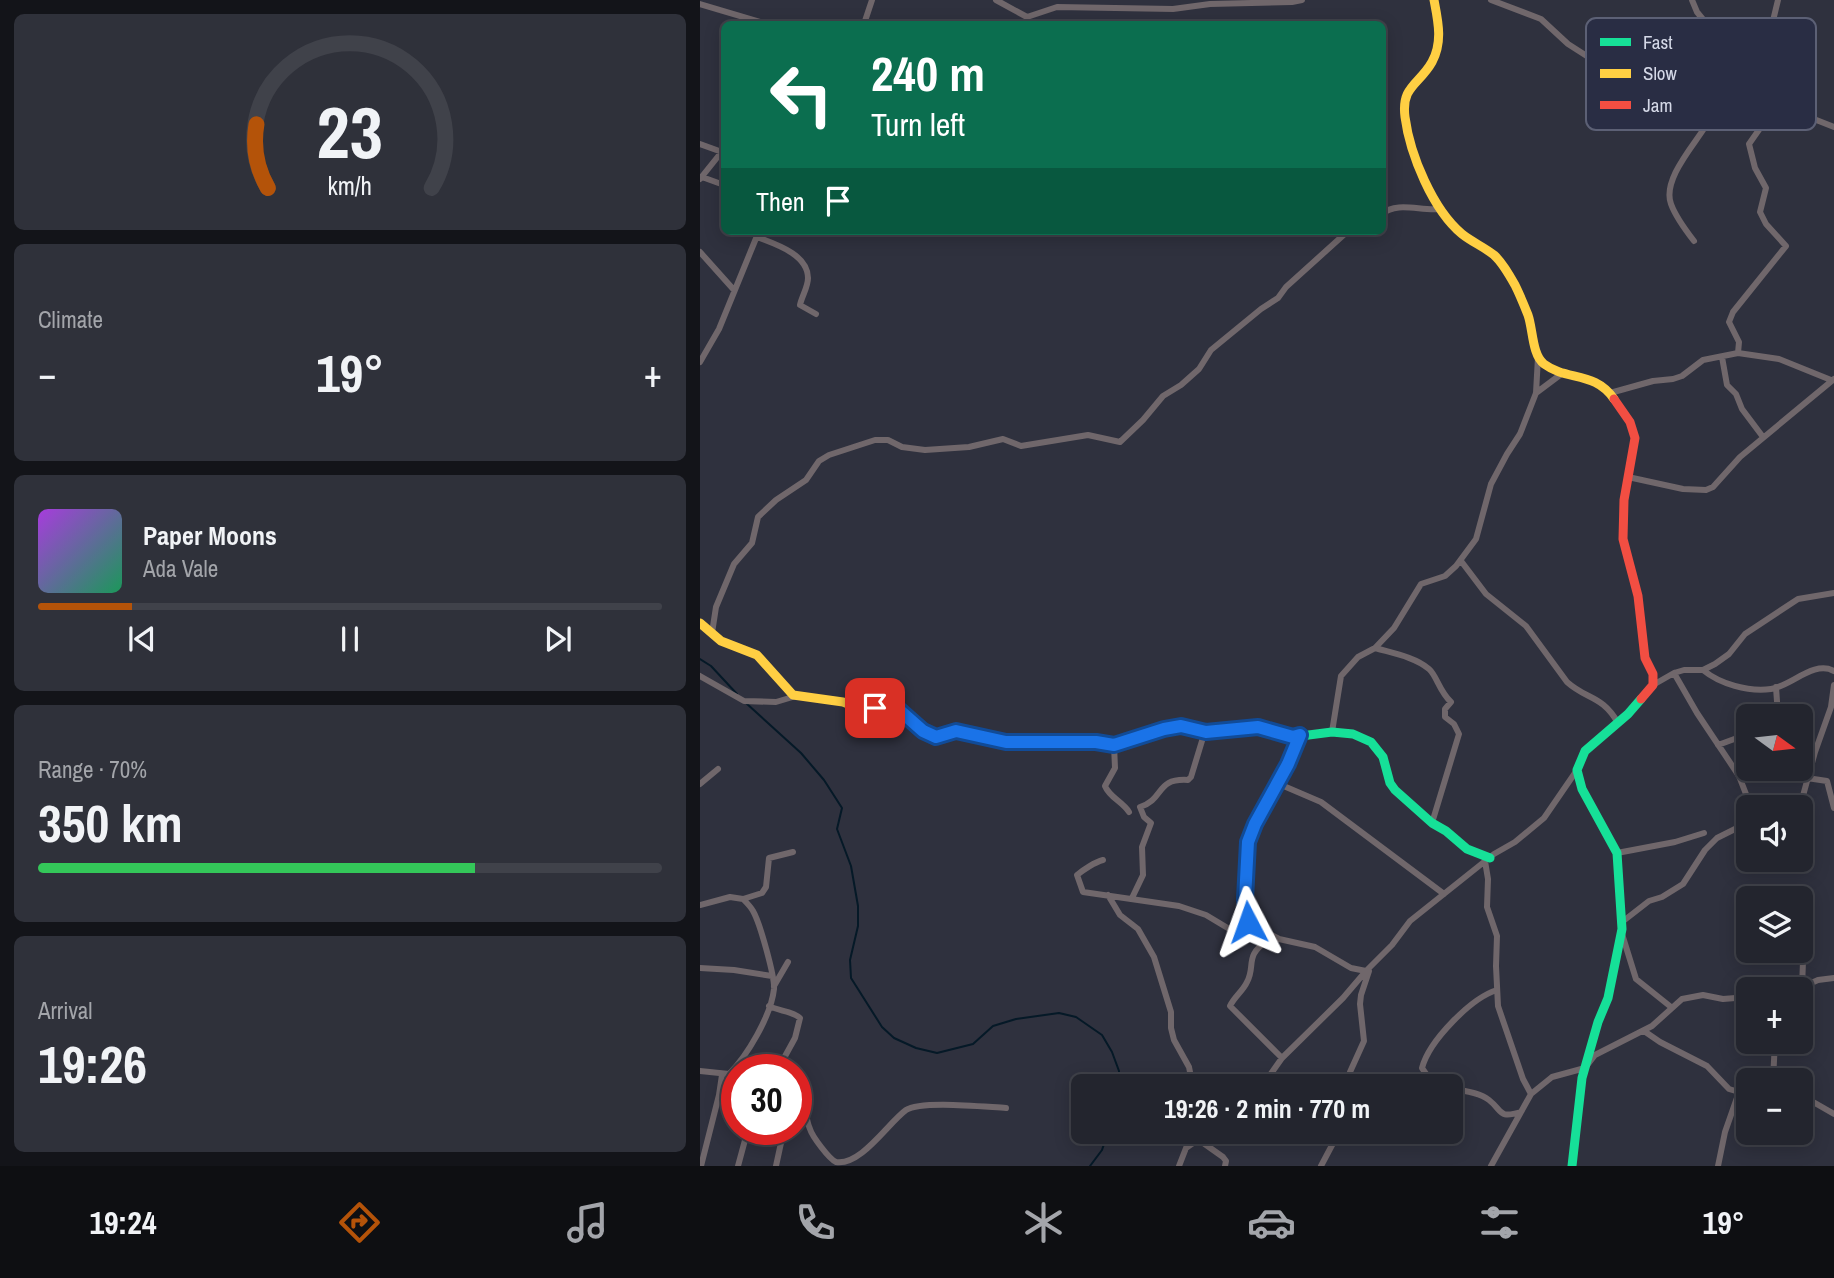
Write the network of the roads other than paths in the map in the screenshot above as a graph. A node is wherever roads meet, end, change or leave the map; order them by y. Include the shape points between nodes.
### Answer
1 (872, 0) edge
2 (996, 0) edge
3 (1302, 0) edge
4 (1434, 0) edge
5 (1491, 0) edge
6 (1692, 0) edge
7 (1778, 0) edge
8 (1044, 1) edge
9 (700, 4) edge
10 (1047, 9) junction
11 (1027, 17) junction
12 (1702, 18) edge
13 (1773, 18) edge
14 (757, 21) edge
15 (865, 21) edge
16 (1024, 21) edge
17 (1586, 56) edge
18 (1816, 120) edge
19 (1834, 127) edge
20 (1703, 130) edge
21 (1757, 130) edge
22 (700, 144) edge
23 (721, 149) edge
24 (721, 153) edge
25 (701, 178) edge
26 (721, 184) edge
27 (1439, 209) junction
28 (1386, 211) edge
29 (758, 235) edge
30 (760, 235) edge
31 (1344, 235) edge
32 (1694, 241) dead end
33 (700, 252) edge
34 (734, 290) junction
35 (816, 314) dead end
36 (1738, 353) junction
37 (1538, 356) junction
38 (1723, 357) junction
39 (700, 362) edge
40 (1564, 372) junction
41 (1833, 379) edge
42 (1536, 393) junction
43 (1610, 393) junction
44 (1763, 437) junction
45 (1628, 477) junction
46 (1461, 561) junction
47 (1834, 593) edge
48 (700, 623) edge
49 (712, 633) junction
50 (1375, 648) junction
51 (1703, 670) junction
52 (1834, 671) edge
53 (1674, 673) junction
54 (700, 676) edge
55 (1653, 685) junction
56 (1834, 685) edge
57 (1776, 687) junction
58 (797, 696) junction
59 (1777, 704) edge
60 (1618, 723) junction
61 (1205, 732) junction
62 (1332, 732) junction
63 (1300, 735) junction
64 (1736, 738) edge
65 (1114, 745) junction
66 (1718, 745) junction
67 (1813, 760) edge
68 (719, 769) dead end
69 (1577, 770) junction
70 (1813, 779) edge
71 (700, 784) edge
72 (1279, 784) junction
73 (1748, 795) edge
74 (1834, 808) edge
75 (1129, 812) dead end
76 (1432, 823) junction
77 (1736, 830) edge
78 (1704, 833) dead end
79 (793, 852) dead end
80 (1617, 853) junction
81 (1488, 859) junction
82 (1103, 860) dead end
83 (1444, 894) junction
84 (1108, 895) junction
85 (1132, 898) junction
86 (743, 899) junction
87 (700, 905) edge
88 (1622, 922) junction
89 (1622, 934) junction
90 (1279, 939) junction
91 (1269, 940) junction
92 (788, 962) dead end
93 (700, 968) edge
94 (1369, 969) junction
95 (772, 976) junction
96 (1834, 978) edge
97 (1813, 982) edge
98 (774, 986) junction
99 (1497, 990) junction
100 (1736, 998) edge
101 (769, 1006) junction
102 (1671, 1007) junction
103 (1644, 1031) junction
104 (746, 1054) edge
105 (786, 1054) edge
106 (1282, 1058) junction
107 (1585, 1068) junction
108 (700, 1071) edge
109 (721, 1074) edge
110 (1191, 1074) edge
111 (1271, 1074) edge
112 (1350, 1074) edge
113 (1426, 1074) edge
114 (721, 1090) edge
115 (1736, 1091) edge
116 (1463, 1092) edge
117 (1531, 1094) junction
118 (1736, 1101) edge
119 (1813, 1102) edge
120 (1006, 1108) dead end
121 (1521, 1112) junction
122 (1834, 1114) edge
123 (812, 1133) edge
124 (707, 1144) junction
125 (1192, 1144) edge
126 (1205, 1144) edge
127 (1333, 1144) edge
128 (744, 1145) edge
129 (781, 1145) edge
130 (700, 1152) edge
131 (1495, 1165) edge
132 (701, 1166) edge
133 (738, 1166) edge
134 (776, 1166) edge
135 (1178, 1166) edge
136 (1225, 1166) edge
137 (1321, 1166) edge
138 (1572, 1166) edge
139 (1718, 1166) edge

1 - 15 street
2 - 11 street
3 - 10 street via 1173,9
4 - 27 street via 1439,41 1432,62 1409,89 1404,103 1415,155
5 - 17 street via 1541,19
6 - 12 street
7 - 13 street
8 - 10 street
9 - 14 street
10 - 11 street
11 - 16 street
18 - 19 street
20 - 32 street via 1682,159 1670,194 1670,203
21 - 36 street via 1749,144 1766,188 1760,212 1786,246 1733,313 1730,323 1739,342
22 - 23 street
24 - 25 street
25 - 26 street
27 - 28 street
27 - 37 street via 1507,271 1522,298
29 - 34 street
30 - 35 street via 797,256 806,268 800,305
31 - 49 street via 1278,298 1211,350 1199,369 1163,396 1120,442 1088,435 1021,446 1003,439 925,450 875,440 819,461 806,480 758,517 751,543 734,564 716,607
33 - 34 street
34 - 39 street
36 - 38 street
36 - 41 street via 1779,359
37 - 40 street via 1546,366
37 - 42 street
38 - 43 street via 1703,360 1673,379
38 - 44 street via 1727,385
40 - 42 street
40 - 43 street via 1598,382
41 - 44 street
42 - 46 street via 1491,484 1476,539
43 - 45 street via 1630,422 1634,438
44 - 45 street via 1706,490
45 - 55 street via 1623,539
46 - 50 street via 1445,576 1420,584 1402,617
46 - 60 street via 1486,594 1525,626 1567,682 1599,699
47 - 51 street via 1798,599 1745,634 1728,654
48 - 49 street
49 - 58 street via 757,655 788,692
50 - 62 street via 1358,657 1341,676
50 - 76 street via 1430,670 1451,702 1445,717 1458,734
51 - 53 street
51 - 57 street via 1724,684
52 - 57 street via 1807,672
53 - 55 street
53 - 66 street
54 - 58 street via 744,701 776,702
55 - 60 street
56 - 67 street
57 - 59 street
58 - 65 street via 866,710 897,708 936,737 956,731 1006,742
60 - 69 street via 1585,751
61 - 63 street via 1258,727
61 - 65 street via 1172,727
61 - 85 street via 1191,777 1167,782 1154,799 1140,807 1151,823 1142,847 1143,875
62 - 63 street
62 - 76 street via 1371,742 1383,757 1395,790
63 - 72 street
64 - 66 street
65 - 75 street via 1115,768 1105,786
66 - 73 street
68 - 71 street
69 - 80 street via 1582,789
69 - 81 street via 1544,818
70 - 74 street via 1827,781
72 - 83 street via 1321,802
72 - 90 street via 1248,842 1245,899 1248,922
76 - 81 street
77 - 88 street via 1717,838 1705,850 1683,884 1649,901
78 - 80 street
79 - 86 street via 769,859 766,887
80 - 88 street
81 - 83 street
81 - 99 street via 1487,907 1497,936
82 - 84 street via 1077,875 1083,892
83 - 94 street via 1410,920
84 - 85 street
84 - 110 street via 1120,915 1138,929 1154,957 1171,1012 1174,1040
85 - 91 street via 1179,906 1231,930
86 - 87 street via 730,897
86 - 95 street via 754,912
88 - 89 street
89 - 102 street via 1636,979
89 - 107 street via 1608,998
90 - 91 street
90 - 94 street via 1315,947 1351,968
91 - 106 street via 1250,960 1249,980 1230,1006
92 - 98 street
93 - 95 street
94 - 106 street
94 - 112 street via 1361,995 1364,1041
95 - 98 street
96 - 97 street
98 - 101 street
99 - 113 street via 1467,1009 1434,1043 1422,1068
99 - 117 street via 1507,1034
100 - 102 street via 1691,996
101 - 104 street
101 - 105 street via 800,1018
102 - 103 street
103 - 107 street via 1595,1055
103 - 115 street via 1707,1066 1722,1084
106 - 111 street
107 - 117 street via 1552,1077
107 - 138 street
108 - 109 street
114 - 124 street
116 - 121 street via 1486,1098 1507,1116
117 - 121 street
118 - 139 street
119 - 122 street
120 - 123 street via 911,1108 859,1159 841,1163 832,1159
121 - 131 street
124 - 130 street
124 - 132 street
125 - 135 street
126 - 136 street via 1223,1157
127 - 137 street
128 - 133 street
129 - 134 street

